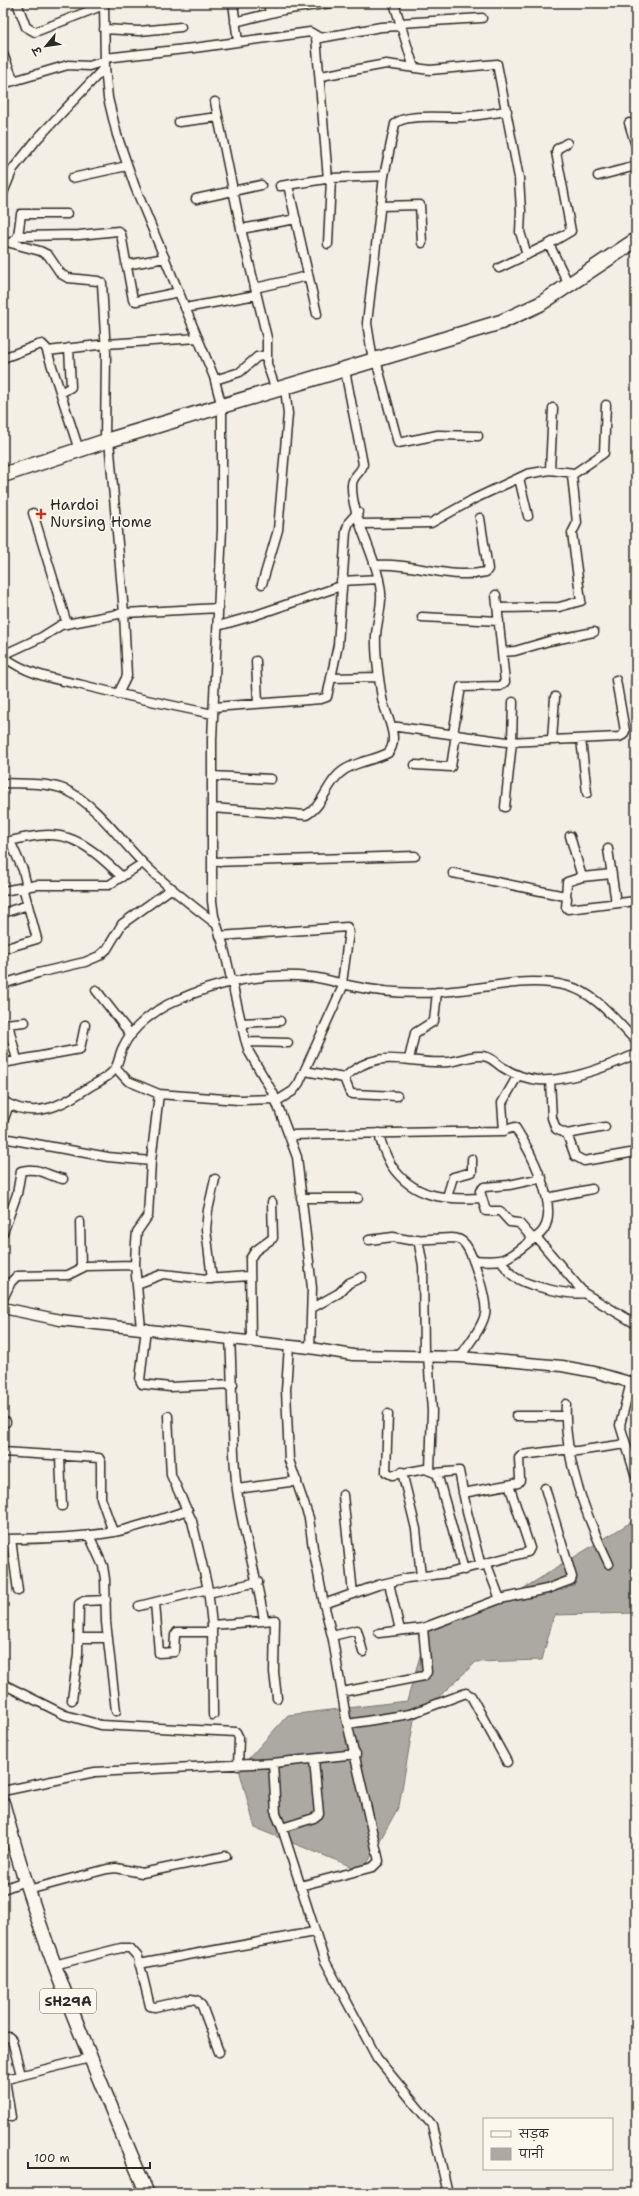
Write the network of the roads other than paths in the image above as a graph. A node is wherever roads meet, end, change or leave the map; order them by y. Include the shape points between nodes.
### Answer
1 (17, 3) edge
2 (232, 3) edge
3 (268, 3) edge
4 (331, 3) edge
5 (394, 3) edge
6 (104, 4) edge
7 (270, 13) junction
8 (482, 18) dead end
9 (235, 22) junction
10 (401, 24) junction
11 (181, 27) dead end
12 (104, 29) junction
13 (316, 36) junction
14 (238, 42) junction
15 (3, 54) edge
16 (105, 62) junction
17 (414, 68) junction
18 (321, 76) junction
19 (14, 80) junction
20 (3, 84) edge
21 (215, 102) dead end
22 (507, 110) junction
23 (218, 117) junction
24 (179, 122) dead end
25 (629, 123) dead end
26 (634, 132) edge
27 (566, 143) dead end
28 (636, 146) edge
29 (127, 166) junction
30 (636, 166) edge
31 (384, 176) junction
32 (598, 176) dead end
33 (72, 178) dead end
34 (330, 179) junction
35 (261, 185) dead end
36 (3, 192) edge
37 (234, 192) junction
38 (196, 199) dead end
39 (380, 206) junction
40 (67, 214) dead end
41 (296, 219) junction
42 (241, 229) junction
43 (18, 236) junction
44 (636, 240) edge
45 (3, 241) edge
46 (422, 243) dead end
47 (12, 244) junction
48 (328, 244) dead end
49 (549, 244) junction
50 (527, 255) junction
51 (165, 258) junction
52 (126, 265) junction
53 (499, 268) dead end
54 (308, 276) junction
55 (569, 285) junction
56 (179, 292) junction
57 (256, 292) junction
58 (185, 308) junction
59 (317, 314) dead end
60 (198, 338) junction
61 (106, 344) junction
62 (69, 348) junction
63 (48, 351) junction
64 (267, 355) junction
65 (3, 358) edge
66 (374, 361) junction
67 (345, 370) junction
68 (215, 380) junction
69 (281, 389) junction
70 (61, 393) junction
71 (606, 405) dead end
72 (222, 407) junction
73 (553, 408) dead end
74 (478, 436) dead end
75 (107, 441) junction
76 (79, 450) junction
77 (550, 470) junction
78 (574, 472) junction
79 (3, 475) edge
80 (519, 478) junction
81 (358, 512) junction
82 (33, 513) dead end
83 (528, 516) dead end
84 (480, 518) dead end
85 (361, 524) junction
86 (376, 565) junction
87 (379, 579) junction
88 (262, 584) dead end
89 (341, 584) junction
90 (496, 595) dead end
91 (218, 608) junction
92 (498, 608) junction
93 (124, 613) junction
94 (422, 617) dead end
95 (499, 621) junction
96 (67, 624) junction
97 (218, 626) junction
98 (594, 632) dead end
99 (502, 652) junction
100 (3, 655) edge
101 (256, 661) dead end
102 (379, 676) junction
103 (331, 678) junction
104 (616, 680) dead end
105 (636, 681) edge
106 (636, 685) edge
107 (118, 694) junction
108 (555, 697) dead end
109 (513, 702) dead end
110 (258, 704) junction
111 (213, 710) junction
112 (391, 726) junction
113 (455, 734) junction
114 (581, 739) junction
115 (552, 740) junction
116 (512, 742) junction
117 (415, 765) dead end
118 (212, 776) junction
119 (271, 779) dead end
120 (3, 783) edge
121 (587, 793) dead end
122 (505, 807) dead end
123 (212, 808) junction
124 (570, 836) dead end
125 (6, 842) edge
126 (608, 849) dead end
127 (415, 856) dead end
128 (143, 862) junction
129 (212, 862) junction
130 (452, 873) dead end
131 (612, 874) junction
132 (122, 877) junction
133 (582, 877) junction
134 (25, 887) junction
135 (172, 888) junction
136 (3, 891) edge
137 (566, 897) junction
138 (636, 901) edge
139 (616, 903) junction
140 (28, 905) junction
141 (3, 913) edge
142 (216, 924) junction
143 (220, 936) junction
144 (3, 950) edge
145 (232, 981) junction
146 (3, 984) edge
147 (343, 984) junction
148 (96, 990) dead end
149 (437, 992) junction
150 (280, 1021) dead end
151 (25, 1022) dead end
152 (242, 1023) junction
153 (6, 1024) edge
154 (85, 1025) dead end
155 (131, 1035) junction
156 (636, 1041) edge
157 (246, 1042) junction
158 (288, 1044) dead end
159 (636, 1054) edge
160 (409, 1059) junction
161 (16, 1060) junction
162 (3, 1063) edge
163 (116, 1068) junction
164 (305, 1071) junction
165 (518, 1075) junction
166 (344, 1078) junction
167 (550, 1080) junction
168 (159, 1094) junction
169 (397, 1096) dead end
170 (276, 1100) junction
171 (6, 1103) edge
172 (3, 1121) edge
173 (605, 1127) dead end
174 (504, 1130) junction
175 (379, 1133) junction
176 (567, 1134) junction
177 (289, 1135) junction
178 (3, 1138) edge
179 (636, 1152) edge
180 (472, 1159) dead end
181 (151, 1161) junction
182 (542, 1178) junction
183 (63, 1179) dead end
184 (215, 1179) dead end
185 (592, 1189) dead end
186 (447, 1197) junction
187 (302, 1198) junction
188 (358, 1198) dead end
189 (482, 1198) junction
190 (547, 1198) junction
191 (272, 1202) dead end
192 (80, 1222) dead end
193 (3, 1233) edge
194 (535, 1238) junction
195 (418, 1239) junction
196 (369, 1240) dead end
197 (473, 1260) junction
198 (502, 1261) junction
199 (135, 1266) junction
200 (81, 1267) junction
201 (249, 1276) junction
202 (362, 1277) dead end
203 (212, 1279) junction
204 (137, 1284) junction
205 (584, 1293) junction
206 (3, 1299) edge
207 (3, 1308) edge
208 (312, 1308) junction
209 (636, 1324) edge
210 (143, 1328) junction
211 (230, 1338) junction
212 (251, 1341) junction
213 (289, 1345) junction
214 (310, 1348) junction
215 (426, 1356) junction
216 (460, 1357) junction
217 (633, 1383) edge
218 (233, 1384) junction
219 (566, 1404) dead end
220 (388, 1414) dead end
221 (168, 1416) dead end
222 (516, 1416) dead end
223 (566, 1416) junction
224 (626, 1444) junction
225 (570, 1451) junction
226 (3, 1452) edge
227 (60, 1457) junction
228 (402, 1472) junction
229 (433, 1472) junction
230 (636, 1477) edge
231 (297, 1481) junction
232 (509, 1485) junction
233 (545, 1488) dead end
234 (237, 1489) junction
235 (463, 1493) junction
236 (344, 1495) dead end
237 (62, 1506) dead end
238 (188, 1510) junction
239 (113, 1532) junction
240 (89, 1535) junction
241 (7, 1539) edge
242 (609, 1564) dead end
243 (484, 1565) junction
244 (464, 1570) junction
245 (421, 1576) junction
246 (258, 1582) junction
247 (389, 1582) junction
248 (18, 1591) dead end
249 (208, 1591) junction
250 (353, 1594) junction
251 (500, 1599) junction
252 (106, 1600) junction
253 (155, 1602) junction
254 (324, 1604) junction
255 (139, 1606) dead end
256 (264, 1620) junction
257 (212, 1628) junction
258 (423, 1628) junction
259 (400, 1630) junction
260 (379, 1633) dead end
261 (332, 1636) junction
262 (79, 1638) junction
263 (108, 1638) junction
264 (363, 1652) dead end
265 (3, 1684) edge
266 (342, 1692) junction
267 (277, 1698) dead end
268 (72, 1700) dead end
269 (116, 1712) dead end
270 (213, 1715) dead end
271 (346, 1718) junction
272 (356, 1754) junction
273 (314, 1760) junction
274 (507, 1762) dead end
275 (273, 1763) junction
276 (238, 1766) junction
277 (3, 1791) edge
278 (3, 1804) edge
279 (282, 1828) junction
280 (7, 1832) edge
281 (226, 1856) dead end
282 (26, 1886) junction
283 (300, 1886) junction
284 (3, 1889) edge
285 (314, 1932) junction
286 (54, 1964) junction
287 (139, 1964) junction
288 (3, 2038) edge
289 (219, 2052) dead end
290 (90, 2058) junction
291 (21, 2075) junction
292 (4, 2079) edge
293 (11, 2117) dead end
294 (147, 2193) edge
295 (448, 2193) edge

1 - 6 street via 26,26 35,32
2 - 9 street
3 - 7 street
4 - 7 street
5 - 10 street
6 - 12 street
7 - 9 street
8 - 10 street
9 - 14 street
10 - 13 street via 322,38
10 - 17 street
11 - 12 street via 139,31
12 - 16 street
13 - 14 street via 310,32
13 - 18 street
14 - 16 street
15 - 19 street
16 - 19 street via 89,66 68,65
16 - 29 street via 108,98
16 - 36 street via 13,169
17 - 18 street via 386,64
17 - 22 street via 440,70 495,63
18 - 34 street
19 - 20 street
21 - 23 street
22 - 31 street via 462,117 397,121
22 - 50 street via 519,178 520,232
23 - 24 street
23 - 37 street
25 - 26 street
26 - 28 street
27 - 49 street via 556,152 572,230
29 - 33 street
29 - 51 street
30 - 32 street
31 - 34 street
31 - 39 street
34 - 41 street via 284,186
34 - 48 street
35 - 37 street
37 - 38 street
37 - 42 street
39 - 46 street via 420,205
39 - 66 street via 367,323
40 - 43 street via 22,214
41 - 42 street
41 - 54 street
42 - 57 street
43 - 47 street
43 - 52 street via 79,235 118,231 121,234
44 - 55 highway
45 - 47 street
47 - 61 street via 48,255 61,274 68,278 101,282
49 - 50 street
49 - 55 street
50 - 53 street
51 - 52 street
51 - 56 street
52 - 56 street via 134,301
54 - 57 street
54 - 59 street
55 - 66 highway via 540,304 501,322
56 - 58 street
57 - 58 street
57 - 64 street via 267,338
58 - 60 street
60 - 61 street
60 - 68 street
61 - 62 street
61 - 75 street
62 - 63 street
62 - 70 street via 71,387
63 - 65 street via 44,345 38,345
63 - 70 street
64 - 68 street via 257,357 240,372
64 - 69 street via 267,364
66 - 67 highway
66 - 74 street via 398,443 438,435
67 - 69 highway
67 - 81 street via 364,464 352,483
68 - 72 street
69 - 72 highway
69 - 88 street via 287,420 278,530
70 - 76 street
71 - 78 street via 604,453
72 - 75 highway
72 - 91 street via 222,529
73 - 77 street
75 - 76 highway
75 - 93 street
76 - 79 highway
77 - 78 street
77 - 80 street via 530,473
78 - 92 street via 572,482 577,523 572,533 581,601 559,607
80 - 83 street
80 - 85 street via 462,505 431,524
81 - 85 street
81 - 89 street via 349,522 346,531
82 - 96 street
84 - 86 street via 488,561 486,572 452,574 397,564
85 - 86 street
86 - 87 street
87 - 89 street
87 - 102 street via 381,595 376,646
89 - 97 street
89 - 103 street via 338,645
90 - 92 street
91 - 93 street
91 - 97 street
92 - 95 street
93 - 96 street
93 - 107 street via 126,676
94 - 95 street
95 - 99 street
96 - 100 street via 56,626 42,637
97 - 111 street
98 - 99 street
99 - 113 street via 504,684 462,687
100 - 107 street via 34,672
101 - 110 street
102 - 103 street
102 - 112 street
103 - 110 street via 328,695 324,698
104 - 114 street via 624,734 619,737
105 - 106 street
107 - 111 street
108 - 115 street
109 - 116 street
110 - 111 street
111 - 118 street
112 - 113 street
112 - 123 street via 391,747 388,753 340,773 315,808 306,815
113 - 116 street
113 - 117 street via 451,767
114 - 115 street
114 - 121 street
115 - 116 street
116 - 122 street
118 - 119 street
118 - 123 street
120 - 128 street via 50,786 75,795
123 - 129 street
124 - 133 street
125 - 132 street via 44,834 56,835 87,846
125 - 134 street via 23,870
126 - 131 street
127 - 129 street
128 - 132 street
128 - 135 street
129 - 142 street via 212,901
130 - 137 street
131 - 133 street
131 - 139 street
132 - 134 street via 104,886
133 - 137 street via 567,882
134 - 136 street
134 - 140 street
135 - 142 street
135 - 146 street via 122,924 107,949 98,956
137 - 139 street via 568,909
138 - 139 street
140 - 141 street
140 - 144 street via 37,939
142 - 143 street
143 - 145 street
143 - 147 street via 347,927 349,932
145 - 147 street via 290,976 312,977
145 - 152 street
145 - 155 street via 174,1001 146,1019
147 - 149 street via 369,989
147 - 164 street
148 - 155 street
149 - 156 street via 521,983 568,986 599,1005
149 - 160 street via 434,1020 415,1033
150 - 152 street
151 - 153 street
152 - 157 street
153 - 161 street
154 - 161 street via 80,1049
155 - 163 street via 122,1048
157 - 158 street
157 - 170 street
159 - 167 street via 585,1073
160 - 165 street via 439,1062 485,1057
160 - 166 street via 372,1060 357,1066
161 - 162 street
163 - 168 street via 128,1080
163 - 171 street via 77,1095 49,1108 26,1111
164 - 166 street
164 - 170 street via 293,1091
165 - 167 street via 530,1079
165 - 174 street via 502,1103
166 - 169 street via 350,1093
167 - 176 street via 552,1122 560,1132
168 - 170 street via 230,1100
168 - 181 street
170 - 177 street
171 - 172 street
173 - 176 street
174 - 175 street
174 - 182 street via 515,1128
175 - 177 street
175 - 186 street via 386,1155 397,1173 408,1184 421,1192
176 - 179 street via 575,1156 584,1161
177 - 187 street via 299,1169
178 - 181 street via 102,1156
180 - 186 street via 472,1172 453,1177
181 - 199 street via 148,1216 137,1232
182 - 189 street via 483,1188 480,1191
182 - 190 street
183 - 193 street via 50,1176 41,1170 20,1172 17,1194
184 - 203 street via 206,1229
185 - 190 street
186 - 189 street
187 - 188 street
187 - 208 street
189 - 194 street via 486,1211 500,1211 510,1222 518,1223
190 - 194 street via 546,1226
191 - 201 street via 273,1238 252,1255
192 - 200 street
194 - 198 street
194 - 205 street
195 - 196 street via 393,1237
195 - 197 street via 457,1238 464,1243
195 - 215 street via 423,1266
197 - 198 street
197 - 216 street via 486,1312
198 - 205 street via 510,1273 523,1282 572,1295
199 - 200 street
199 - 204 street
200 - 206 street via 68,1275 17,1276 11,1282
201 - 203 street
201 - 212 street
202 - 208 street
203 - 204 street via 162,1274 150,1281
204 - 210 street
205 - 209 street
207 - 210 street via 60,1320
208 - 214 street
210 - 211 street
210 - 218 street via 140,1380 142,1384 170,1387
211 - 212 street
211 - 218 street
212 - 213 street
213 - 214 street
213 - 231 street via 286,1390 288,1453 291,1469
214 - 215 street via 353,1356
215 - 216 street
215 - 229 street via 432,1411
216 - 217 street via 562,1366
217 - 224 street via 621,1420 621,1430
218 - 234 street via 233,1438
219 - 223 street
220 - 228 street via 385,1471 390,1475
221 - 238 street via 171,1475
222 - 223 street
223 - 225 street
224 - 225 street
224 - 230 street
225 - 232 street via 521,1456 520,1481
225 - 242 street via 588,1517
226 - 227 street
227 - 237 street
227 - 239 street via 100,1459 101,1498
228 - 229 street via 425,1469
228 - 245 street via 416,1529
229 - 235 street via 459,1471
229 - 244 street
231 - 234 street
231 - 254 street via 310,1518
232 - 235 street
232 - 243 street via 530,1550
233 - 251 street via 572,1579 547,1589
234 - 246 street via 246,1542
235 - 243 street
236 - 250 street
238 - 239 street
238 - 249 street
239 - 240 street
240 - 241 street via 49,1539
240 - 252 street via 104,1573
241 - 248 street
243 - 244 street
243 - 251 street
244 - 245 street
245 - 247 street
246 - 249 street
246 - 256 street
247 - 250 street
247 - 259 street
249 - 253 street
249 - 257 street
250 - 254 street
251 - 258 street
252 - 262 street via 80,1602
252 - 263 street
253 - 255 street
253 - 257 street via 159,1653 174,1652 177,1632
254 - 261 street
256 - 257 street
256 - 267 street via 273,1620 276,1623 274,1672
257 - 270 street
258 - 259 street
258 - 266 street via 426,1675
259 - 260 street
261 - 264 street via 357,1630
261 - 266 street
262 - 263 street
262 - 268 street
263 - 269 street
265 - 276 street via 65,1715 101,1725 236,1732 239,1738
266 - 271 street
271 - 272 street
271 - 274 street via 410,1714 466,1693 471,1696
272 - 273 street
272 - 283 street via 379,1856 378,1863 373,1867
273 - 275 street
273 - 279 street via 318,1815
275 - 276 street
275 - 279 street via 276,1814
276 - 277 street via 95,1772
278 - 280 main road, SH29A
279 - 283 street
280 - 282 main road, SH29A
281 - 282 street via 142,1873 116,1868 107,1869
282 - 284 street
282 - 286 main road, SH29A
283 - 285 street
285 - 287 street
285 - 295 street via 324,1959 374,2054 432,2125
286 - 287 street via 126,1948 136,1953
286 - 290 main road, SH29A
287 - 289 street via 150,2006 197,2000 202,2006
288 - 291 street via 8,2037 12,2040
290 - 291 street
290 - 294 main road, SH29A
291 - 292 street
292 - 293 street

